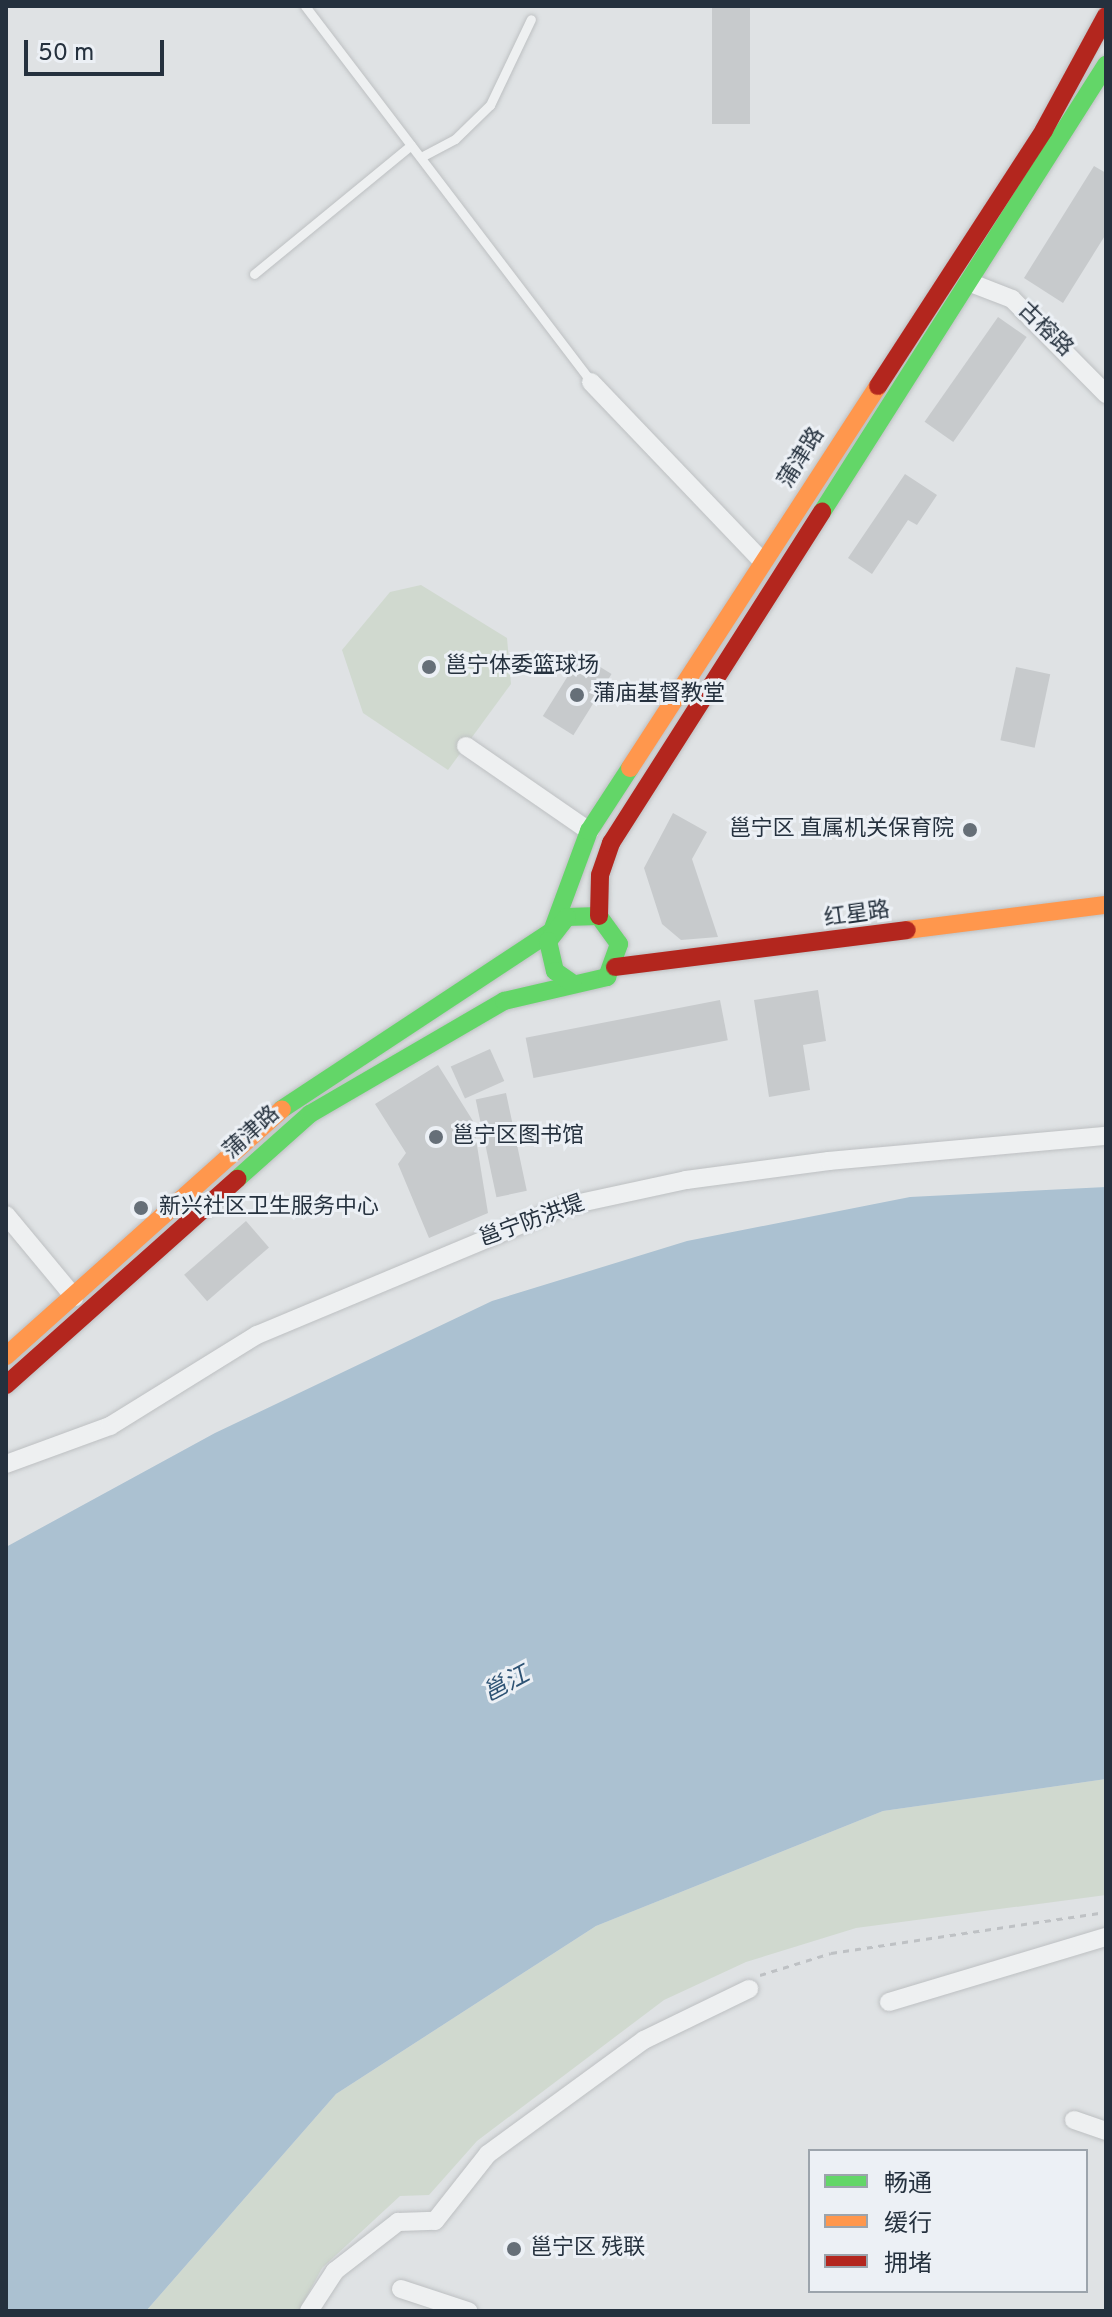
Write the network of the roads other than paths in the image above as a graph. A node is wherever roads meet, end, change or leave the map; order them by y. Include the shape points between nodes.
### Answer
1 (305, 6) edge
2 (1106, 16) edge
3 (531, 19) dead end
4 (1106, 65) edge
5 (411, 145) junction
6 (421, 157) junction
7 (254, 274) dead end
8 (971, 283) junction
9 (591, 382) joint
10 (1106, 394) edge
11 (763, 562) junction
12 (466, 746) dead end
13 (589, 831) junction
14 (1106, 905) edge
15 (599, 916) junction
16 (552, 931) junction
17 (615, 967) junction
18 (572, 983) junction
19 (1106, 1136) edge
20 (6, 1215) edge
21 (74, 1297) junction
22 (6, 1356) edge
23 (6, 1385) edge
24 (6, 1464) edge
25 (1106, 1937) edge
26 (747, 1984) road end
27 (889, 2002) dead end
28 (1074, 2120) dead end
29 (1106, 2131) edge
30 (401, 2289) dead end
31 (309, 2311) edge
32 (468, 2311) edge

1 - 5 lane
2 - 11 main road, 蒲津路 via 1044,130
3 - 6 lane via 490,105 455,139
4 - 8 main road
5 - 6 lane
5 - 7 lane
6 - 9 lane
8 - 10 street, 古榕路 via 1023,307
8 - 15 main road via 611,843 600,875
9 - 11 street
11 - 13 main road, 蒲津路
12 - 13 street
13 - 16 main road, 蒲津路
14 - 17 main road, 红星路
15 - 16 main road, 蒲津路 via 567,917
15 - 17 main road via 616,932
16 - 18 main road, 蒲津路 via 550,962
16 - 21 main road, 蒲津路 via 296,1096
17 - 18 main road, 蒲津路 via 596,983
18 - 23 main road, 蒲津路 via 535,989 458,1023 310,1114
19 - 24 street, 邕宁防洪堤 via 813,1163 686,1180 566,1206 257,1335 124,1419
20 - 21 street
21 - 22 main road, 蒲津路
25 - 27 street
26 - 31 street via 644,2040 495,2148 477,2162 435,2221 398,2222 335,2271
28 - 29 street
30 - 32 street

